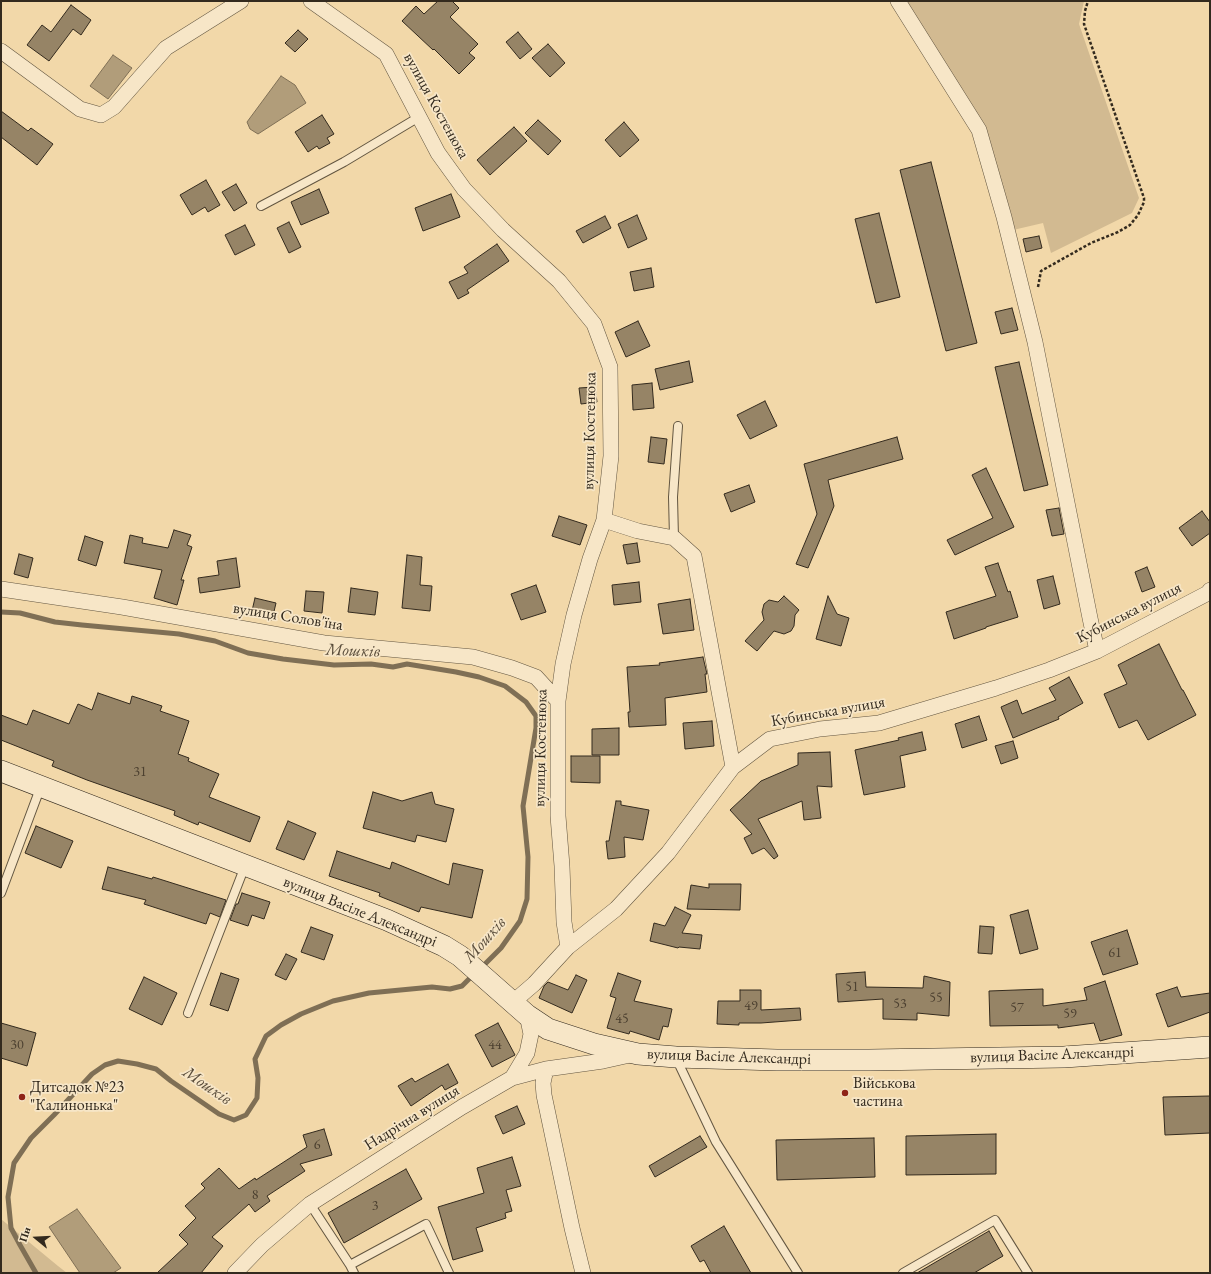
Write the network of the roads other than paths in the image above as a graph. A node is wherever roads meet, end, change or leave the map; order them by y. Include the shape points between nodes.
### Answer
1 (241, 1) edge
2 (310, 1) edge
3 (898, 1) edge
4 (1, 51) edge
5 (419, 117) junction
6 (262, 206) dead end
7 (678, 426) dead end
8 (604, 520) junction
9 (674, 538) junction
10 (1, 589) edge
11 (1210, 590) edge
12 (1097, 651) junction
13 (558, 701) junction
14 (733, 767) junction
15 (1, 771) edge
16 (41, 786) junction
17 (245, 865) junction
18 (1, 893) edge
19 (568, 947) junction
20 (520, 1009) junction
21 (188, 1013) dead end
22 (1210, 1047) edge
23 (638, 1054) junction
24 (676, 1057) junction
25 (546, 1069) junction
26 (512, 1078) junction
27 (310, 1204) junction
28 (350, 1265) junction
29 (235, 1273) edge
30 (354, 1273) edge
31 (449, 1273) edge
32 (583, 1273) edge
33 (798, 1273) edge
34 (903, 1273) edge
35 (1028, 1273) edge

1 - 4 street via 166,48 114,107 101,116 80,109
2 - 5 street, вулиця Костенюка via 386,54
3 - 12 street via 979,130 1035,342
5 - 6 lane via 344,162
5 - 8 street, вулиця Костенюка via 438,153 464,190 559,281 594,324 610,367 611,456
7 - 9 lane via 673,497
8 - 9 street via 638,531
8 - 13 street, вулиця Костенюка via 574,615
9 - 14 street via 694,556
10 - 13 street, вулиця Солов'їна via 122,607 324,643 473,657 536,677
11 - 12 street, Кубинська вулиця
12 - 14 street, Кубинська вулиця via 996,688 879,723 820,729 770,739
13 - 19 street, вулиця Костенюка via 558,816 564,922
14 - 19 street, Кубинська вулиця via 668,852 616,908
15 - 16 main road, вулиця Васіле Александрі
16 - 17 main road, вулиця Васіле Александрі
16 - 18 lane
17 - 20 main road, вулиця Васіле Александрі via 387,920 444,946 460,956
17 - 21 lane
19 - 20 street, Кубинська вулиця via 534,984
20 - 23 main road, вулиця Васіле Александрі via 548,1029 594,1044
20 - 26 street via 531,1034 527,1053
22 - 24 main road, вулиця Васіле Александрі via 1064,1057 869,1060
23 - 24 main road, вулиця Васіле Александрі
23 - 25 street, Надрічна вулиця
24 - 33 lane via 716,1142
25 - 26 street, Надрічна вулиця
25 - 32 street via 544,1095
26 - 27 street, Надрічна вулиця
27 - 28 lane
27 - 29 street, Надрічна вулиця via 262,1245
28 - 30 lane
28 - 31 lane via 426,1224
34 - 35 lane via 996,1220

